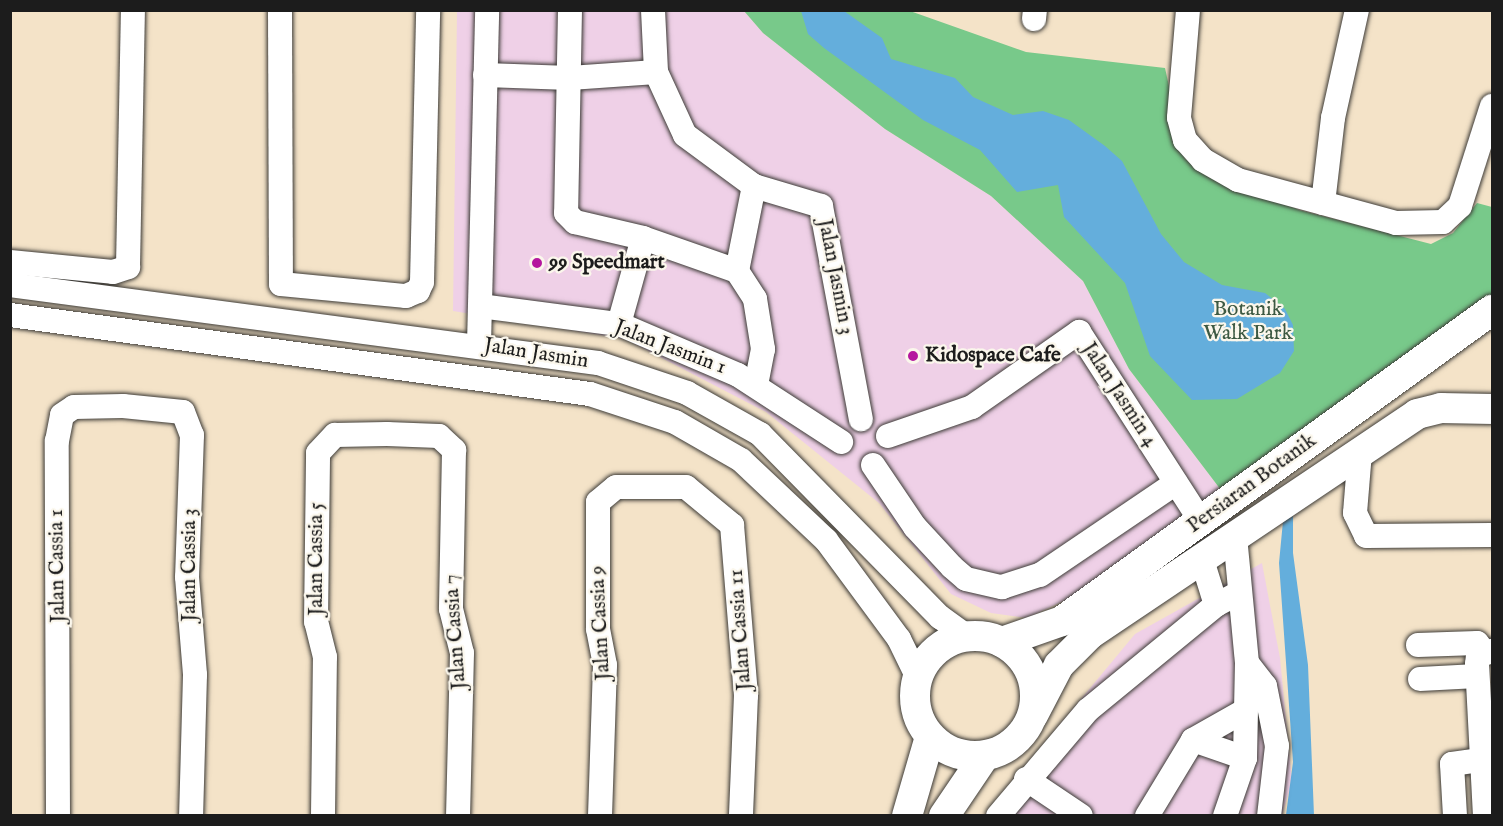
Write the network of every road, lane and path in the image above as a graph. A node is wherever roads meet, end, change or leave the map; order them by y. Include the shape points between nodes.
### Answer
1 (133, 10) edge
2 (280, 10) edge
3 (428, 10) edge
4 (487, 10) edge
5 (570, 10) edge
6 (654, 10) edge
7 (1188, 10) edge
8 (1357, 10) edge
9 (656, 72) junction
10 (485, 75) junction
11 (570, 78) junction
12 (1492, 106) edge
13 (754, 186) junction
14 (1323, 203) junction
15 (643, 237) junction
16 (10, 262) edge
17 (736, 271) junction
18 (10, 285) edge
19 (480, 306) junction
20 (1492, 310) edge
21 (10, 315) edge
22 (619, 324) junction
23 (479, 345) junction
24 (756, 384) junction
25 (123, 406) joint
26 (1492, 409) edge
27 (861, 419) junction
28 (387, 434) joint
29 (888, 436) junction
30 (841, 442) junction
31 (1359, 452) junction
32 (873, 465) junction
33 (1176, 483) junction
34 (665, 486) joint
35 (1201, 521) junction
36 (1492, 535) edge
37 (1235, 537) junction
38 (1202, 560) junction
39 (1227, 599) junction
40 (966, 636) junction
41 (1002, 642) junction
42 (1418, 645) dead end
43 (1488, 652) edge
44 (1247, 663) junction
45 (1477, 676) junction
46 (918, 678) junction
47 (1420, 680) dead end
48 (1244, 711) junction
49 (1033, 715) junction
50 (930, 737) junction
51 (1193, 740) junction
52 (984, 757) junction
53 (1245, 758) junction
54 (1481, 760) junction
55 (1026, 779) junction
56 (58, 816) edge
57 (192, 816) edge
58 (323, 816) edge
59 (458, 816) edge
60 (600, 816) edge
61 (741, 816) edge
62 (907, 816) edge
63 (944, 816) edge
64 (998, 816) edge
65 (1080, 816) edge
66 (1147, 816) edge
67 (1225, 816) edge
68 (1269, 816) edge
69 (1455, 816) edge
70 (1485, 816) edge

1 - 16 street via 128,267 113,272
2 - 3 street via 279,278 285,286 406,296 418,291 422,282
4 - 10 street
5 - 11 street
6 - 9 street, Jalan Jasmin 3
7 - 14 street via 1177,95 1185,140 1203,160 1238,180
8 - 14 street via 1333,118
9 - 11 street
9 - 13 street, Jalan Jasmin 3 via 685,135 706,156
10 - 11 street
10 - 19 street
11 - 15 street via 566,213 575,222
12 - 14 street via 1460,206 1443,222 1396,223
13 - 17 street
13 - 27 street, Jalan Jasmin 3 via 821,206
15 - 17 street
15 - 22 street
17 - 24 street via 756,299 763,349
18 - 23 street, Jalan Jasmin
19 - 22 street, Jalan Jasmin 1
19 - 23 street
20 - 35 main road, Persiaran Botanik
21 - 46 street, Jalan Jasmin via 590,394 675,422 741,460 826,540 899,639
22 - 24 street, Jalan Jasmin 1
23 - 40 street, Jalan Jasmin via 598,363 687,393 760,434 940,618
24 - 30 street, Jalan Jasmin 1
25 - 56 street, Jalan Cassia 1 via 74,407 63,415 57,441
25 - 57 street, Jalan Cassia 3 via 183,412 192,435 187,577 195,675
26 - 31 main road, Persiaran Botanik via 1441,408 1417,414
27 - 29 street via 879,423
27 - 30 street via 850,424
28 - 58 street, Jalan Cassia 5 via 335,435 318,453 316,622 325,657
28 - 59 street, Jalan Cassia 7 via 439,436 454,450 451,609 462,653
29 - 32 street via 887,451
29 - 33 street, Jalan Jasmin 4 via 972,407 1079,333
30 - 32 street via 848,460
31 - 36 street via 1355,513 1366,536
31 - 37 main road, Persiaran Botanik
32 - 33 street via 915,527 952,567 966,579 1002,587 1040,575
33 - 35 street, Jalan Jasmin 4
34 - 60 street, Jalan Cassia 9 via 616,487 598,502 598,629 605,665
34 - 61 street, Jalan Cassia 11 via 686,487 732,525 746,695
35 - 41 main road, Persiaran Botanik via 1062,621
37 - 38 main road, Persiaran Botanik
37 - 39 street
38 - 39 street
38 - 49 main road, Persiaran Botanik via 1090,634 1059,665
39 - 44 street
39 - 55 street via 1088,710
40 - 41 main road
40 - 46 main road via 928,658
41 - 49 main road via 1016,651 1034,681
42 - 43 street via 1477,644
43 - 45 street via 1478,656
44 - 48 street
44 - 68 street via 1265,686 1277,746
45 - 47 street
45 - 54 street
46 - 50 main road via 916,709
48 - 51 street
48 - 53 street
49 - 52 main road via 1014,743
50 - 52 main road via 964,756
50 - 62 main road
51 - 53 street
51 - 66 street
52 - 63 main road
53 - 67 street
54 - 69 street via 1452,764
54 - 70 street
55 - 64 street
55 - 65 street

